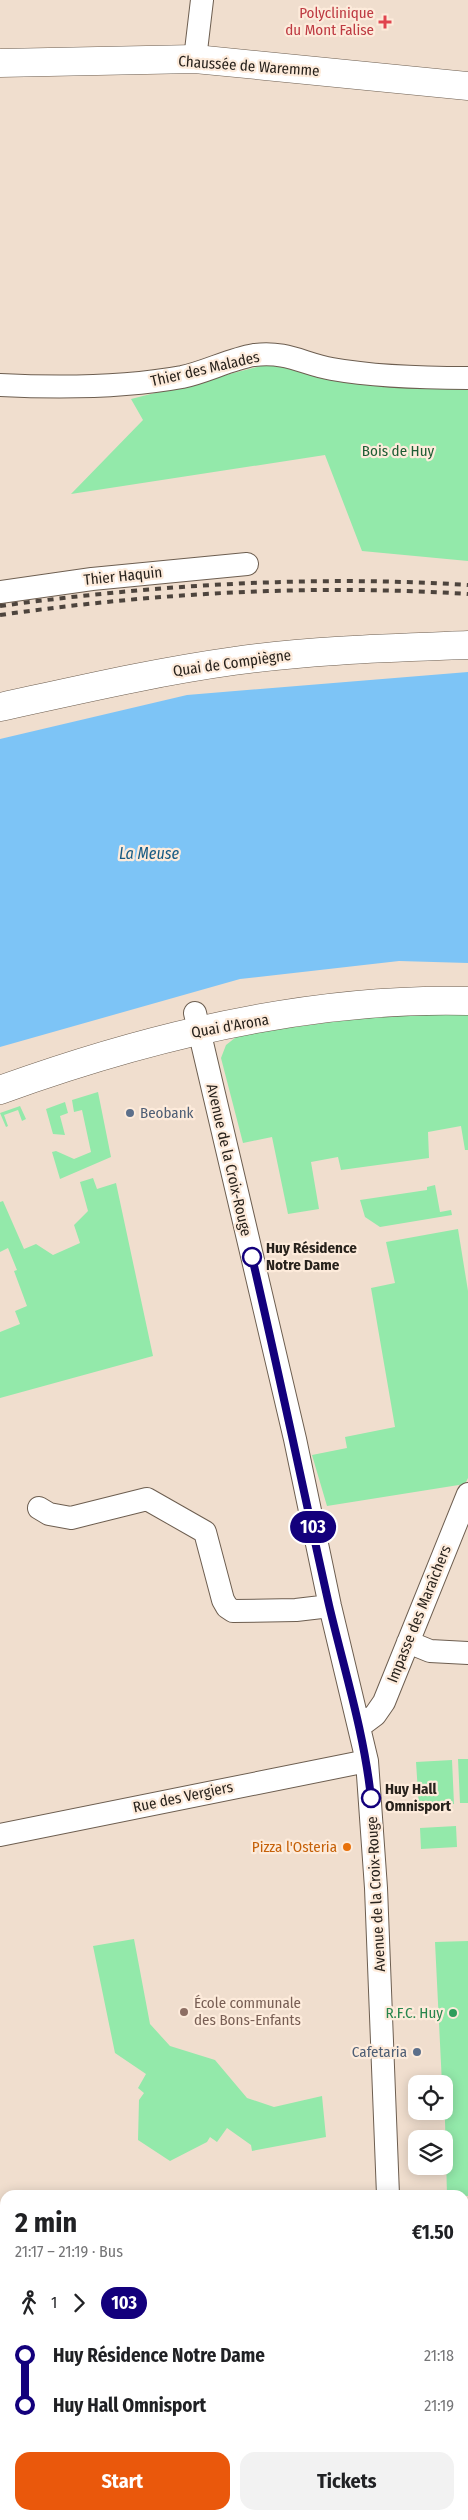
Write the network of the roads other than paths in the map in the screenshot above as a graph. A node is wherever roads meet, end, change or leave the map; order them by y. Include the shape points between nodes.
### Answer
1 (202, 0) edge
2 (195, 59) junction
3 (0, 63) edge
4 (468, 86) edge
5 (468, 378) edge
6 (0, 385) edge
7 (247, 564) dead end
8 (0, 592) edge
9 (468, 645) edge
10 (0, 708) edge
11 (468, 982) edge
12 (468, 1001) edge
13 (197, 1022) junction
14 (0, 1070) edge
15 (0, 1090) edge
16 (468, 1494) edge
17 (39, 1508) dead end
18 (330, 1606) junction
19 (408, 1642) junction
20 (468, 1653) edge
21 (359, 1727) junction
22 (367, 1761) junction
23 (0, 1835) edge
24 (388, 2190) edge

1 - 2 street
2 - 3 main road, Chaussée de Waremme
2 - 4 main road, Chaussée de Waremme
5 - 6 street, Thier des Malades via 417,378 330,369 290,355 254,355 184,376 135,384
7 - 8 street, Thier Haquin via 92,579
9 - 10 main road, Quai de Compiègne via 321,651 234,661 144,675
11 - 13 main road, Quai d'Arona via 430,982 284,997
12 - 13 main road, Quai d'Arona via 336,1008
13 - 14 main road, Quai d'Arona via 76,1046
13 - 15 main road, Quai d'Arona
13 - 18 street, Avenue de la Croix-Rouge via 295,1439
16 - 19 street, Impasse des Maraîchers
17 - 18 street via 60,1518 71,1518 140,1500 152,1501 205,1532 223,1600 233,1611
18 - 21 street, Avenue de la Croix-Rouge
19 - 20 street via 430,1651
19 - 21 street, Impasse des Maraîchers via 384,1702 375,1715
21 - 22 street, Avenue de la Croix-Rouge
22 - 23 street, Rue des Vergiers
22 - 24 street, Avenue de la Croix-Rouge via 377,1898

